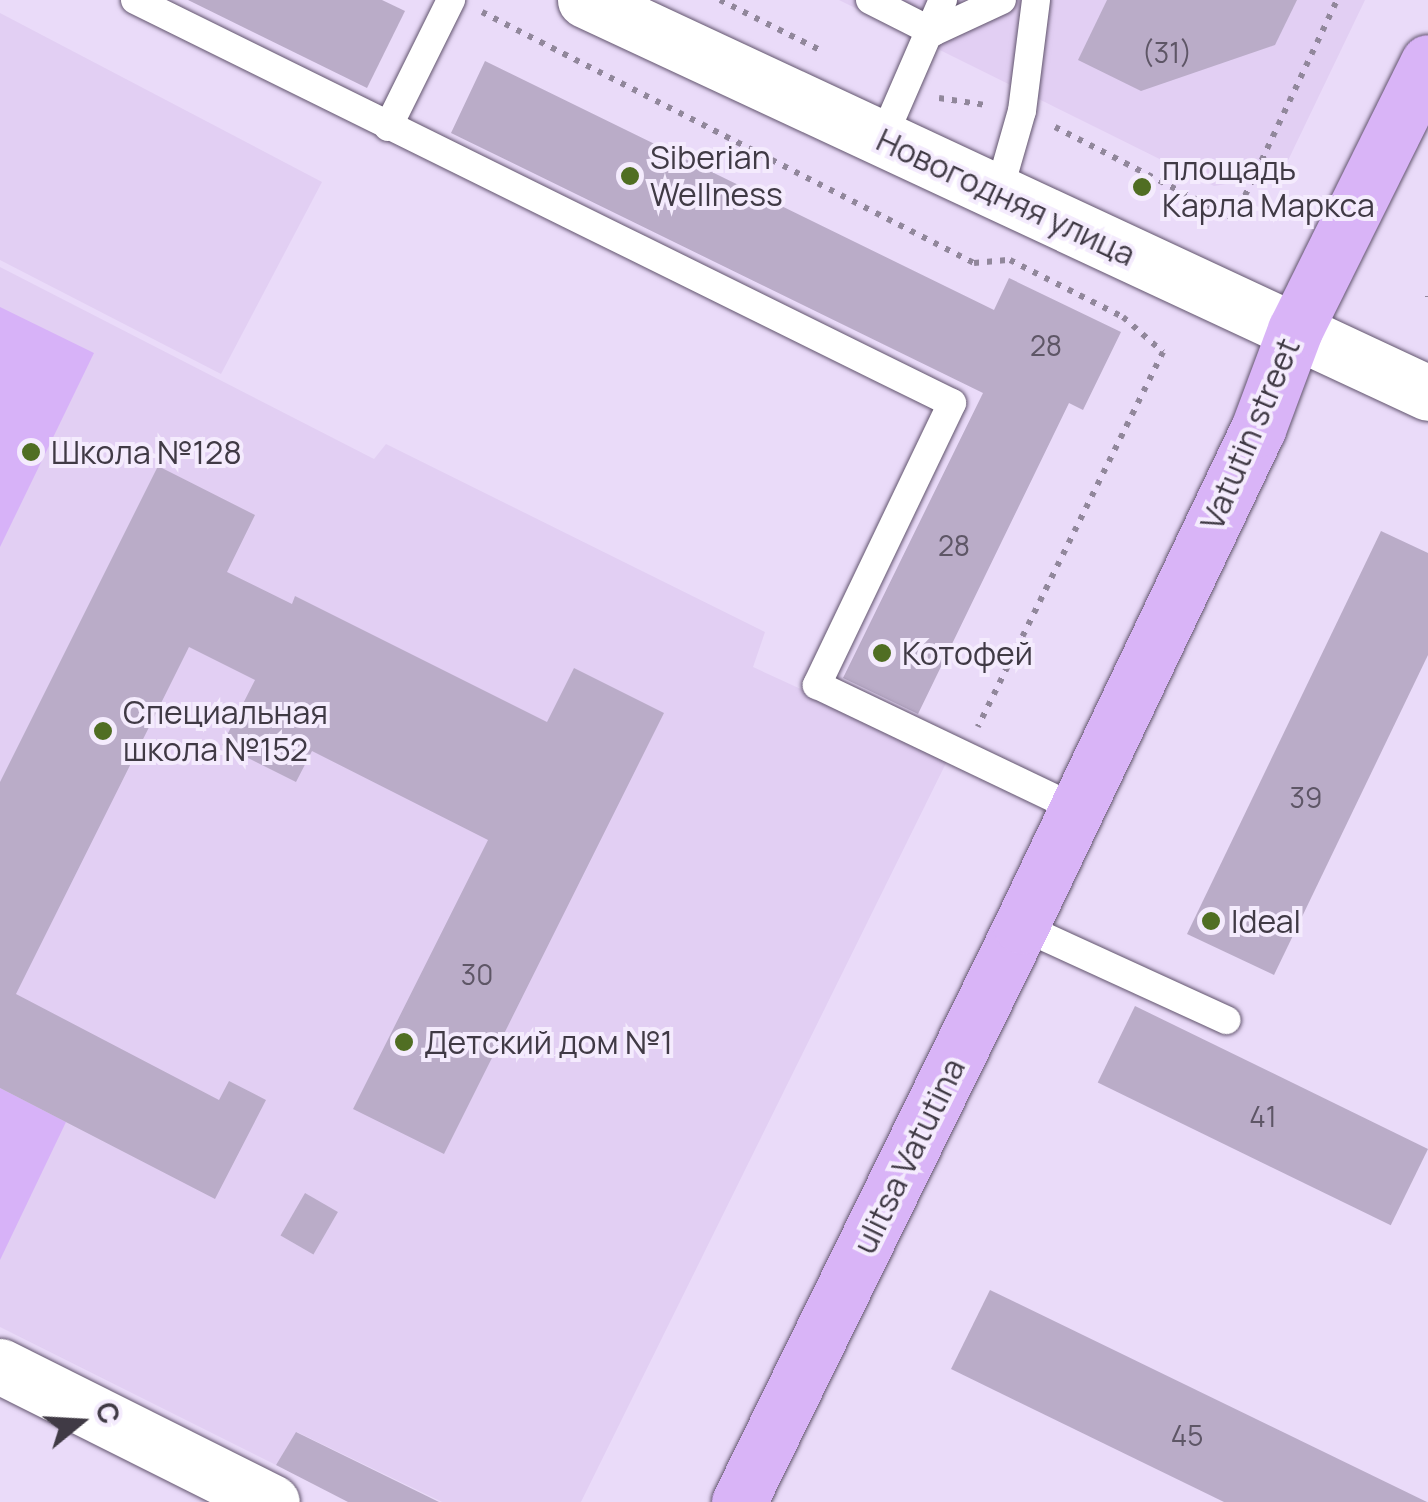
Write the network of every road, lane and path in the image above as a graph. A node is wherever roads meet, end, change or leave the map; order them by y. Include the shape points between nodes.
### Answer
1 (136, 0) edge
2 (585, 0) edge
3 (720, 0) edge
4 (870, 0) edge
5 (943, 0) edge
6 (1002, 0) edge
7 (1036, 0) edge
8 (1337, 0) edge
9 (464, 4) edge
10 (932, 32) junction
11 (837, 59) dead end
12 (1428, 62) edge
13 (1022, 111) junction
14 (893, 116) junction
15 (388, 127) junction
16 (1000, 191) junction
17 (1295, 330) junction
18 (1428, 393) edge
19 (964, 755) junction
20 (1077, 808) junction
21 (1021, 926) junction
22 (1226, 1020) dead end
23 (0, 1366) edge
24 (272, 1502) edge
25 (739, 1502) edge

1 - 15 lane
2 - 14 street, Новогодняя улица
3 - 11 path
4 - 10 lane
5 - 10 lane
6 - 10 lane
7 - 13 lane
8 - 13 path via 1234,219
9 - 15 lane
9 - 19 path via 974,264 1010,260 1123,317 1164,352
10 - 14 lane
12 - 17 main road, Vatutin street
13 - 14 path
13 - 16 lane
14 - 16 street, Новогодняя улица
15 - 19 lane via 952,402 817,685
16 - 17 street, Новогодняя улица
17 - 18 street, Новогодняя улица
17 - 20 main road, Vatutin street via 1258,428
19 - 20 lane
20 - 21 main road, ulitsa Vatutina
21 - 22 lane
21 - 25 main road, ulitsa Vatutina
23 - 24 street

